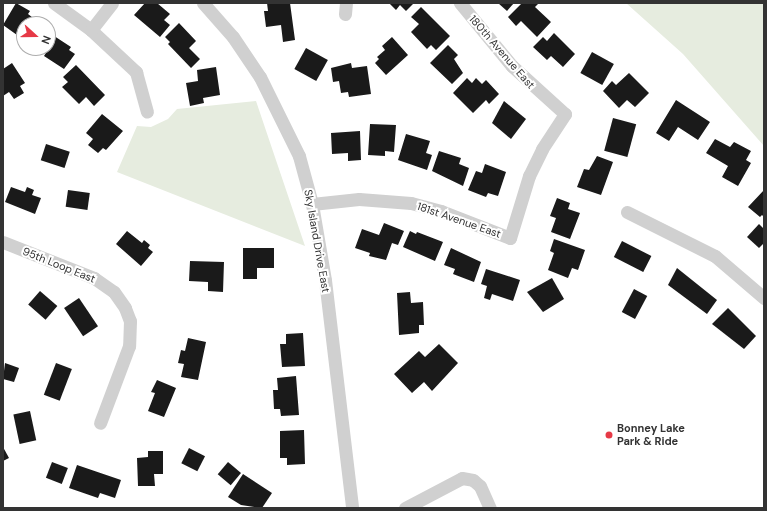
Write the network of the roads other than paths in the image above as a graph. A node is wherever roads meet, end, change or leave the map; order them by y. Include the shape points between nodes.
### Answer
1 (54, 3) edge
2 (112, 3) edge
3 (203, 3) edge
4 (460, 3) edge
5 (91, 30) junction
6 (147, 112) dead end
7 (312, 204) junction
8 (628, 212) dead end
9 (510, 238) joint
10 (3, 242) edge
11 (764, 298) edge
12 (100, 423) dead end
13 (352, 508) edge
14 (404, 508) edge
15 (490, 508) edge

1 - 5 street
2 - 5 street
3 - 7 street, Sky Island Drive East via 233,37 260,77 299,156
4 - 9 street, 180th Avenue East via 512,66 565,114 542,149 529,176
5 - 6 street via 136,72
7 - 9 street, 181st Avenue East via 359,199 411,203 441,211
7 - 13 street, Sky Island Drive East via 325,280
8 - 11 street via 715,256
10 - 12 street, 95th Loop East via 94,278 114,292 125,308 130,321 129,346
14 - 15 street via 462,478 473,480 480,486

